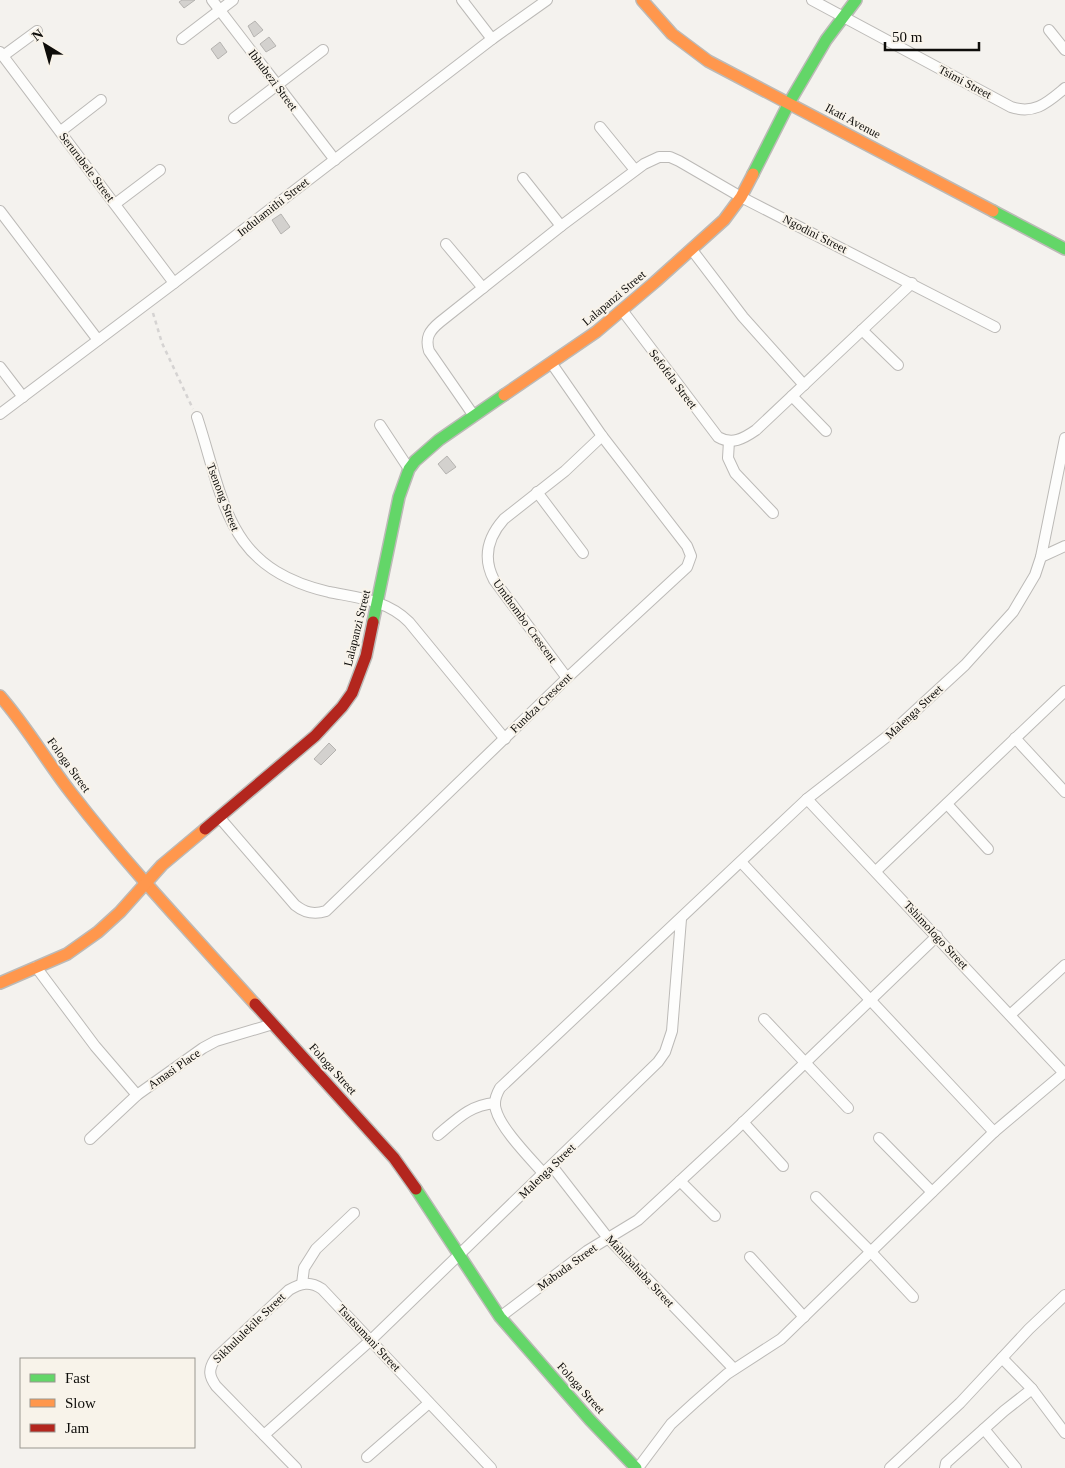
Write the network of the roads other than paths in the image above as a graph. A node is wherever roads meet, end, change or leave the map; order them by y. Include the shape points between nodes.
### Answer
1 (212, 0) edge
2 (233, 0) edge
3 (462, 0) edge
4 (547, 0) edge
5 (642, 0) edge
6 (812, 0) edge
7 (856, 0) edge
8 (220, 10) junction
9 (843, 16) junction
10 (1049, 30) dead end
11 (37, 31) dead end
12 (182, 39) dead end
13 (492, 39) junction
14 (323, 50) dead end
15 (1065, 50) edge
16 (2, 54) edge
17 (277, 85) junction
18 (1065, 88) edge
19 (101, 100) dead end
20 (789, 103) junction
21 (234, 118) dead end
22 (600, 127) dead end
23 (60, 131) junction
24 (334, 160) junction
25 (160, 170) dead end
26 (635, 170) junction
27 (523, 178) dead end
28 (741, 197) junction
29 (115, 204) junction
30 (0, 211) edge
31 (560, 226) junction
32 (446, 244) dead end
33 (1065, 249) edge
34 (692, 250) junction
35 (174, 283) junction
36 (912, 284) junction
37 (483, 288) junction
38 (622, 310) junction
39 (995, 327) dead end
40 (862, 330) junction
41 (98, 340) junction
42 (552, 364) junction
43 (898, 366) dead end
44 (0, 367) edge
45 (804, 385) junction
46 (792, 396) junction
47 (23, 397) junction
48 (0, 414) edge
49 (474, 416) junction
50 (197, 417) road end
51 (380, 425) dead end
52 (826, 431) dead end
53 (602, 436) junction
54 (1065, 438) edge
55 (729, 442) junction
56 (409, 469) junction
57 (537, 492) junction
58 (772, 513) dead end
59 (1065, 546) edge
60 (583, 554) dead end
61 (1040, 557) junction
62 (378, 602) junction
63 (567, 678) junction
64 (1065, 691) edge
65 (0, 696) edge
66 (1015, 738) junction
67 (505, 739) junction
68 (1065, 792) edge
69 (807, 798) junction
70 (947, 804) junction
71 (219, 817) junction
72 (988, 849) dead end
73 (741, 862) junction
74 (876, 871) junction
75 (145, 882) junction
76 (681, 919) junction
77 (937, 936) junction
78 (1065, 965) edge
79 (36, 967) junction
80 (0, 983) edge
81 (871, 1000) junction
82 (1010, 1015) junction
83 (764, 1019) dead end
84 (273, 1024) junction
85 (805, 1061) junction
86 (1064, 1072) edge
87 (137, 1095) junction
88 (495, 1102) junction
89 (848, 1108) dead end
90 (743, 1122) junction
91 (994, 1132) junction
92 (438, 1134) dead end
93 (879, 1138) dead end
94 (90, 1139) dead end
95 (783, 1166) dead end
96 (548, 1170) junction
97 (680, 1181) junction
98 (932, 1192) junction
99 (816, 1197) dead end
100 (354, 1213) dead end
101 (715, 1216) dead end
102 (608, 1238) junction
103 (871, 1252) junction
104 (459, 1254) junction
105 (750, 1257) dead end
106 (302, 1284) junction
107 (1065, 1295) edge
108 (913, 1298) dead end
109 (804, 1316) junction
110 (500, 1317) junction
111 (370, 1340) junction
112 (1002, 1358) junction
113 (734, 1369) junction
114 (1032, 1389) junction
115 (430, 1403) junction
116 (984, 1429) junction
117 (1065, 1433) edge
118 (264, 1435) junction
119 (367, 1457) dead end
120 (296, 1468) edge
121 (491, 1468) edge
122 (637, 1468) edge
123 (890, 1468) edge
124 (945, 1468) edge
125 (1016, 1468) edge

1 - 8 street, Ibhubezi Street
2 - 8 street
3 - 13 street
4 - 13 street, Indulamithi Street
5 - 20 street, Ikati Avenue via 666,29 687,47
6 - 9 street, Tsimi Street
7 - 9 street, Lalapanzi Street
8 - 12 street
8 - 17 street, Ibhubezi Street
9 - 18 street, Tsimi Street via 1021,111 1041,106
9 - 20 street, Lalapanzi Street
10 - 15 street
11 - 16 street
13 - 24 street, Indulamithi Street
14 - 17 street
16 - 23 street, Serurubele Street
17 - 21 street
17 - 24 street, Ibhubezi Street
19 - 23 street
20 - 28 street, Lalapanzi Street
20 - 33 street, Ikati Avenue
22 - 26 street
23 - 29 street, Serurubele Street
24 - 35 street, Indulamithi Street
25 - 29 street
26 - 28 street, Ngodini Street via 659,156 670,157
26 - 31 street, Ngodini Street
27 - 31 street
28 - 34 street, Lalapanzi Street via 724,220
28 - 36 street, Ngodini Street
29 - 35 street, Serurubele Street
30 - 41 street
31 - 37 street, Ngodini Street
32 - 37 street
34 - 38 street, Lalapanzi Street
34 - 45 street via 743,317
35 - 41 street, Indulamithi Street
36 - 39 street, Ngodini Street
36 - 40 street
37 - 49 street, Ngodini Street via 434,327 426,339 428,351
38 - 42 street, Lalapanzi Street
38 - 55 street, Sefofela Street via 708,426 718,437
40 - 43 street
40 - 45 street
41 - 47 street, Indulamithi Street
42 - 49 street, Lalapanzi Street
42 - 53 street, Fundza Crescent
44 - 47 street
45 - 46 street
46 - 52 street
46 - 55 street via 756,430
47 - 48 street, Indulamithi Street
49 - 56 street, Lalapanzi Street via 426,451
50 - 62 street, Tsenong Street via 223,503 238,536 250,550 275,570 299,583
51 - 56 street
53 - 57 street, Umthombo Crescent
53 - 63 street, Fundza Crescent via 687,546 691,556 684,571
54 - 61 street, Malenga Street
55 - 58 street via 728,458 735,473
56 - 62 street, Lalapanzi Street via 399,497
57 - 60 street
57 - 63 street, Umthombo Crescent via 496,528 490,538 487,560 494,580
59 - 61 street
61 - 69 street, Malenga Street via 1035,575 1016,607 987,643 889,735
62 - 67 street, Tsenong Street via 394,609 409,622
62 - 71 street, Lalapanzi Street via 366,656 352,693 342,707 315,736
63 - 67 street, Fundza Crescent
64 - 66 street
65 - 75 street, Fologa Street via 77,801
66 - 68 street
66 - 70 street
67 - 71 street, Fundza Crescent via 337,902 318,914 295,905
69 - 73 street, Malenga Street
69 - 74 street, Tshimologo Street
70 - 72 street
70 - 74 street
71 - 75 street, Lalapanzi Street
73 - 76 street, Malenga Street
73 - 81 street
74 - 77 street, Tshimologo Street
75 - 79 street, Lalapanzi Street via 98,932 67,954
75 - 84 street, Fologa Street
76 - 88 street via 508,1080 497,1093
76 - 96 street, Malenga Street via 672,1031 665,1052 649,1072
77 - 81 street, Mabuda Street
77 - 82 street, Tshimologo Street
78 - 82 street
79 - 80 street, Lalapanzi Street
79 - 87 street via 94,1046
81 - 85 street, Mabuda Street
81 - 91 street
82 - 86 street, Tshimologo Street
83 - 85 street
84 - 87 street, Amasi Place via 210,1044
84 - 104 street, Fologa Street via 394,1158
85 - 89 street
85 - 90 street, Mabuda Street
86 - 91 street
87 - 94 street, Amasi Place
88 - 92 street via 467,1111
88 - 96 street, Mahubahuba Street via 499,1119 521,1148
90 - 95 street
90 - 97 street, Mabuda Street
91 - 98 street
93 - 98 street
96 - 102 street, Mahubahuba Street
96 - 104 street, Malenga Street
97 - 101 street
97 - 102 street, Mabuda Street via 638,1220
98 - 103 street
99 - 103 street
100 - 106 street via 316,1249 304,1268
102 - 110 street, Mabuda Street
102 - 113 street, Mahubahuba Street
103 - 108 street
103 - 109 street
104 - 110 street, Fologa Street
104 - 111 street, Malenga Street
105 - 109 street
106 - 111 street, Tsutsumani Street via 315,1285 322,1290
106 - 118 street, Sikhululekile Street via 289,1290 215,1359 210,1369 216,1386
107 - 112 street
109 - 113 street via 781,1339
110 - 122 street, Fologa Street
111 - 115 street, Tsutsumani Street
111 - 118 street, Malenga Street
112 - 114 street
112 - 123 street via 960,1403
113 - 122 street via 671,1424
114 - 116 street
114 - 117 street
115 - 119 street
115 - 121 street, Tsutsumani Street
116 - 124 street via 946,1463
116 - 125 street
118 - 120 street, Sikhululekile Street

